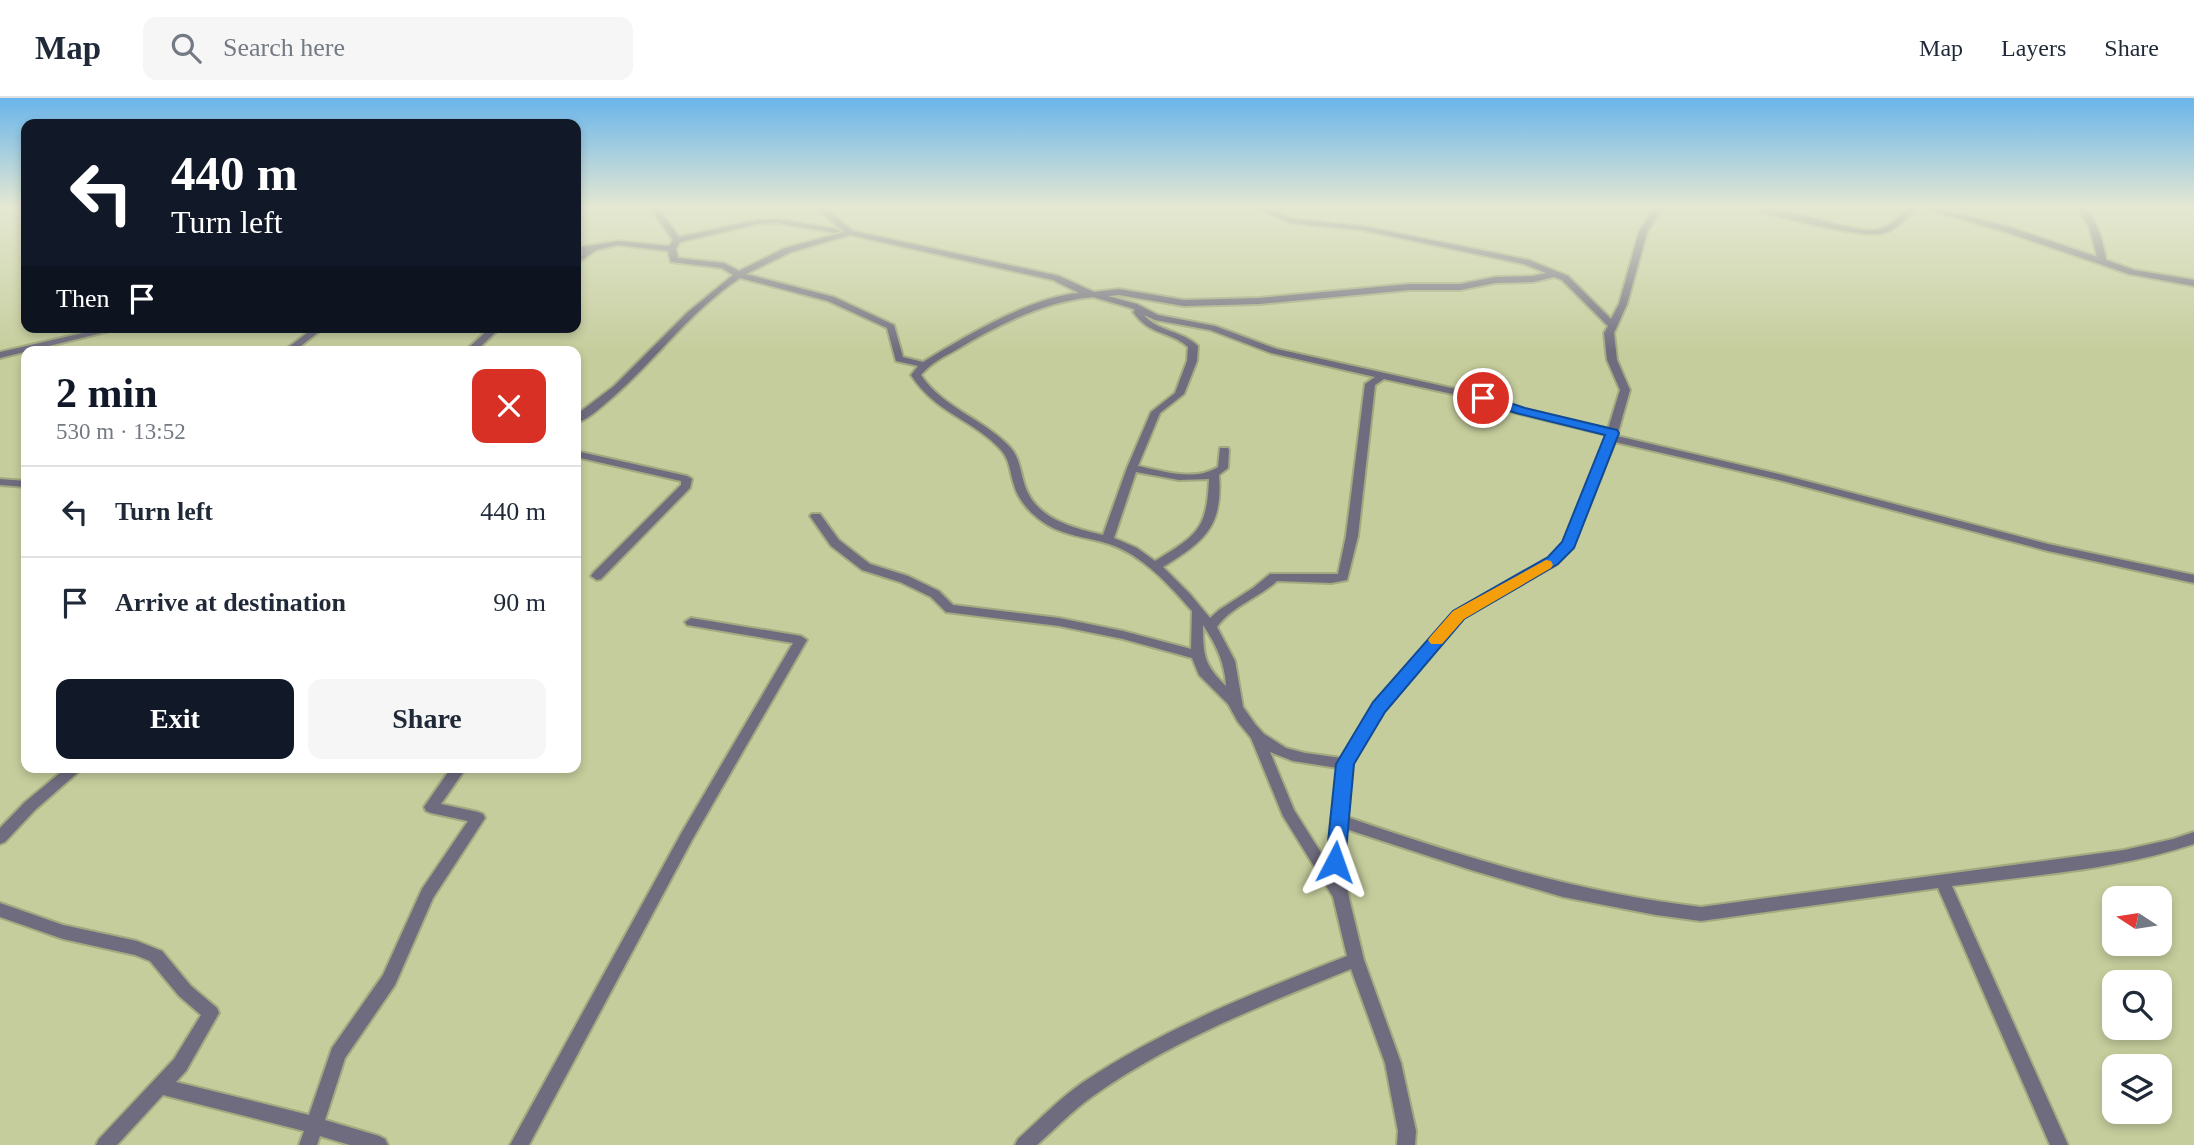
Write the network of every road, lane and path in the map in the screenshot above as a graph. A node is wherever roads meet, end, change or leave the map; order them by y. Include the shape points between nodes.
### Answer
1 (674, 255) edge
2 (778, 255) edge
3 (950, 255) edge
4 (1499, 255) edge
5 (1637, 255) edge
6 (2079, 255) edge
7 (2100, 255) edge
8 (2102, 263) junction
9 (1555, 274) junction
10 (740, 275) junction
11 (2194, 283) edge
12 (1091, 294) junction
13 (1135, 306) junction
14 (1613, 326) junction
15 (96, 333) edge
16 (313, 333) edge
17 (490, 333) edge
18 (39, 346) edge
19 (296, 346) edge
20 (476, 346) edge
21 (21, 350) edge
22 (0, 355) edge
23 (924, 365) junction
24 (1382, 376) junction
25 (581, 417) edge
26 (1612, 436) junction
27 (1224, 450) dead end
28 (581, 455) edge
29 (1132, 468) junction
30 (1214, 477) junction
31 (0, 482) edge
32 (21, 484) edge
33 (816, 516) dead end
34 (1107, 540) junction
35 (1155, 566) junction
36 (597, 576) dead end
37 (2194, 579) edge
38 (1197, 612) junction
39 (691, 622) dead end
40 (1210, 627) junction
41 (1196, 655) junction
42 (1234, 701) junction
43 (1258, 738) junction
44 (1345, 764) junction
45 (70, 773) edge
46 (455, 773) edge
47 (1338, 820) junction
48 (0, 838) edge
49 (2194, 838) edge
50 (1942, 880) junction
51 (1341, 898) junction
52 (0, 910) edge
53 (1356, 960) junction
54 (159, 1086) junction
55 (314, 1125) junction
56 (105, 1145) edge
57 (308, 1145) edge
58 (379, 1145) edge
59 (519, 1145) edge
60 (1024, 1145) edge
61 (1406, 1145) edge
62 (2059, 1145) edge

1 - 10 street via 674,260 724,266
2 - 10 street
3 - 12 street via 1056,278
4 - 9 street
5 - 14 street
6 - 8 street
7 - 8 street
8 - 11 street
9 - 12 street via 1441,289 1409,287 1259,301 1184,303 1119,292
9 - 14 street via 1582,293
10 - 23 street via 831,299 869,315 891,327 900,359
10 - 25 street via 604,401
12 - 13 street
12 - 23 street via 1035,307 975,334
13 - 24 street via 1155,317 1212,328 1274,351
13 - 29 street via 1139,316 1160,333 1187,339 1193,346 1180,394 1156,412
14 - 26 street via 1609,333 1612,360 1625,390
15 - 18 street
16 - 19 street
17 - 20 street
21 - 22 street
23 - 34 street via 916,375 920,383 1006,450 1016,466 1026,502 1060,527
24 - 26 street via 1483,398
24 - 40 street via 1370,384 1343,577 1274,577 1260,592 1217,617
26 - 37 street via 2032,544
26 - 44 street via 1569,544 1553,561 1459,615 1379,707
27 - 30 street via 1223,468
28 - 36 street via 687,479
29 - 30 street
29 - 34 street
30 - 35 street via 1208,529
31 - 32 street
33 - 41 street via 835,543 866,567 936,594 950,608 1059,622
34 - 35 street
35 - 38 street
38 - 40 street
38 - 41 street
39 - 59 street via 801,640 687,836
40 - 42 street via 1234,673
41 - 42 street via 1203,674
42 - 43 street
43 - 44 street via 1276,751
43 - 51 street via 1288,813
44 - 47 street
45 - 48 street
46 - 55 street via 431,807 478,818 427,894 389,980 338,1054
47 - 50 street via 1437,855 1673,912 1701,914
47 - 51 street via 1335,862
49 - 50 street via 2124,856
50 - 62 street
51 - 53 street
52 - 54 street via 156,956 211,1013 180,1065
53 - 60 street via 1214,1017 1149,1052 1087,1090
53 - 61 street via 1393,1063
54 - 55 street
54 - 56 street
55 - 57 street
55 - 58 street

